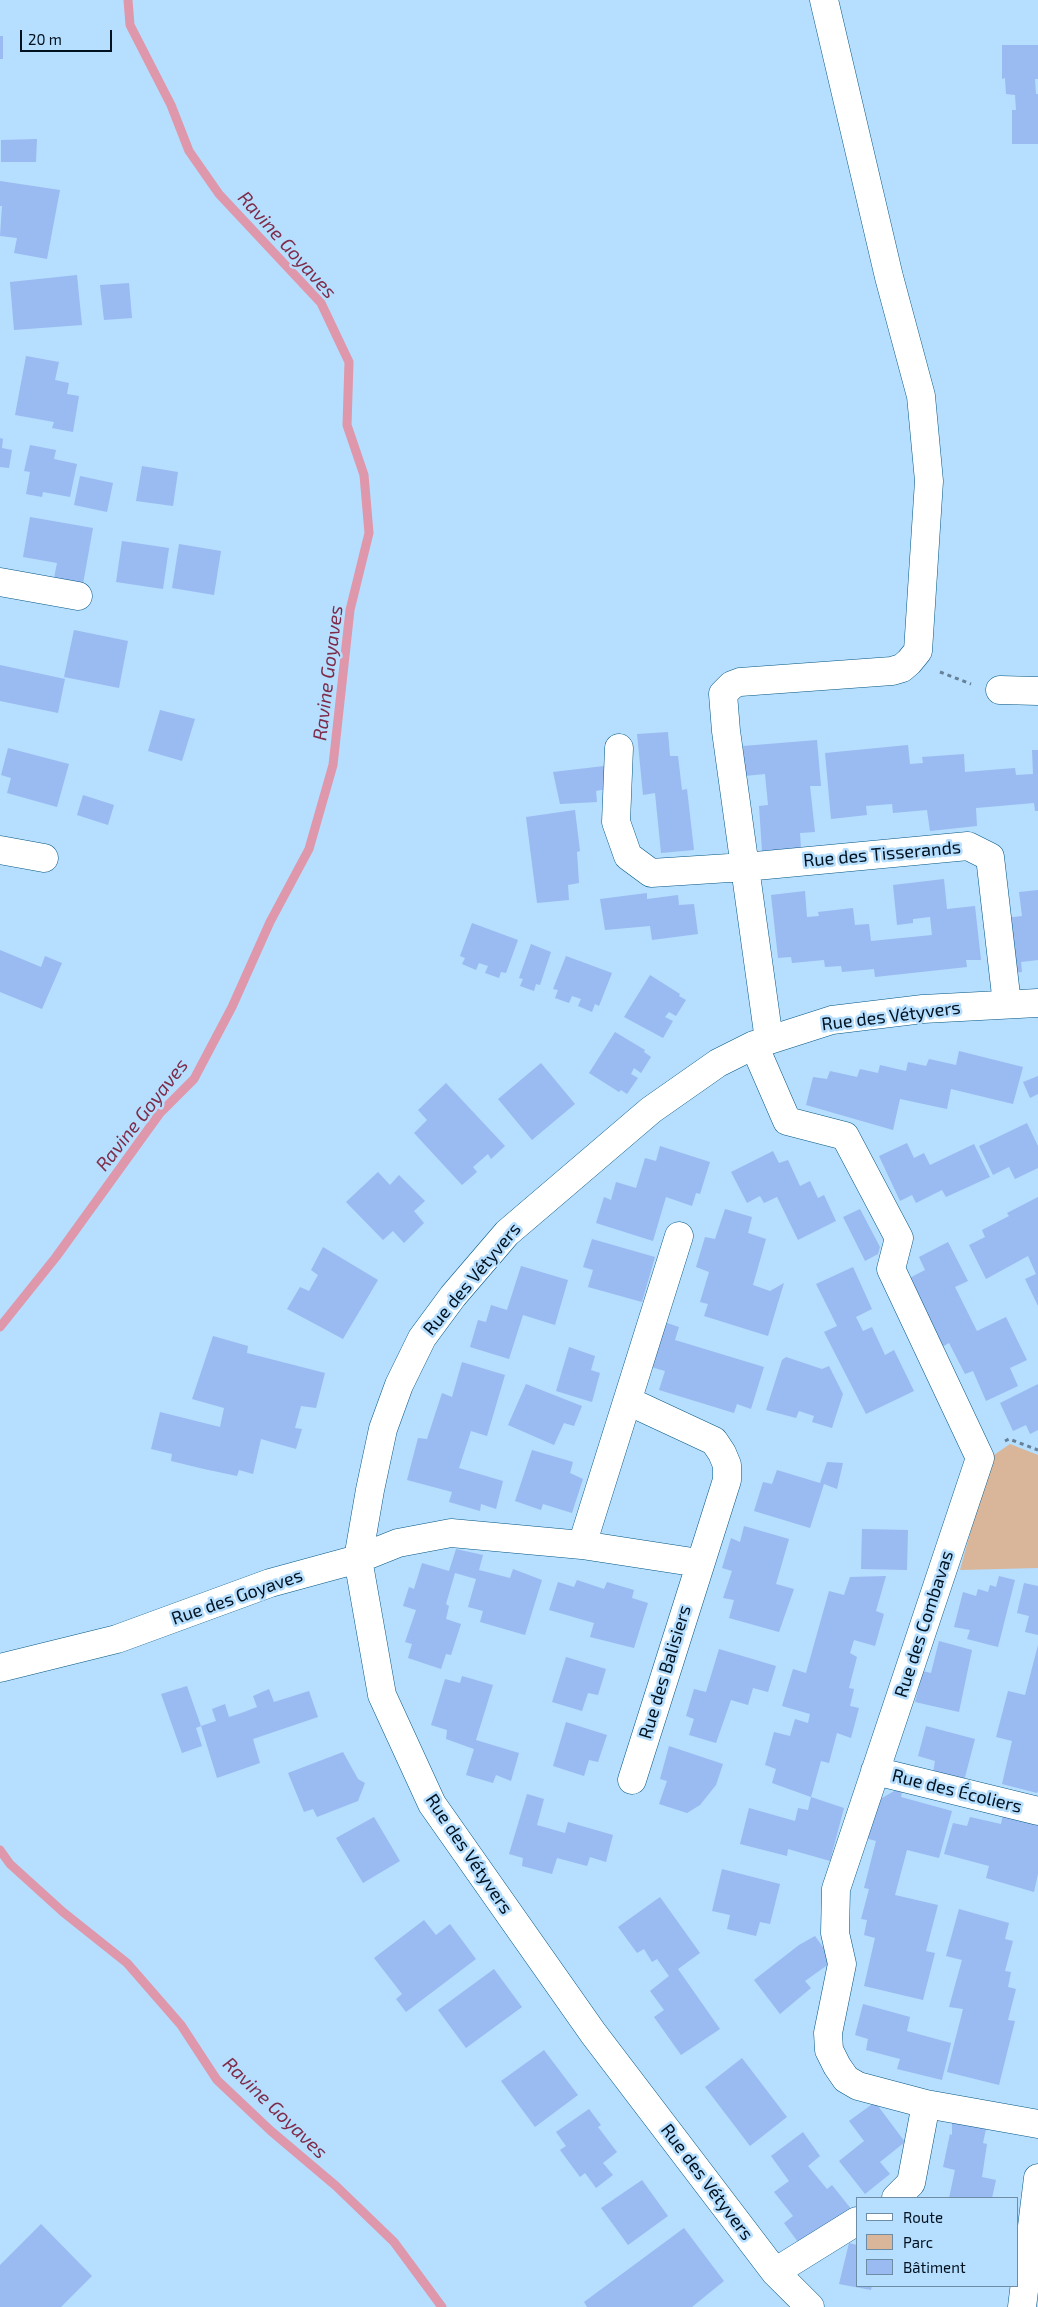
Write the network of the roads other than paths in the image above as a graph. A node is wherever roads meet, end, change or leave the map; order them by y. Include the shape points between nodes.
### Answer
1 (824, 0) edge
2 (0, 582) edge
3 (78, 596) dead end
4 (1000, 690) road end
5 (1038, 691) edge
6 (619, 748) dead end
7 (0, 850) edge
8 (44, 858) dead end
9 (744, 867) junction
10 (1038, 1002) edge
11 (1007, 1004) junction
12 (762, 1043) junction
13 (679, 1236) dead end
14 (628, 1401) junction
15 (582, 1545) junction
16 (358, 1559) junction
17 (699, 1563) junction
18 (0, 1668) edge
19 (875, 1771) junction
20 (632, 1780) dead end
21 (1038, 1811) edge
22 (926, 2104) junction
23 (1038, 2124) edge
24 (1038, 2178) edge
25 (897, 2197) edge
26 (856, 2222) edge
27 (775, 2272) junction
28 (807, 2306) edge
29 (1022, 2307) edge

1 - 9 street via 889,277 921,396 929,481 918,651 902,668 892,671 740,682 723,694
2 - 3 street
4 - 5 street
6 - 9 street, Rue des Tisserands via 616,822 628,856 651,873
7 - 8 street
9 - 11 street, Rue des Tisserands via 968,846 990,857
9 - 12 street
10 - 11 street, Rue des Vétyvers
11 - 12 street, Rue des Vétyvers via 923,1009 832,1020
12 - 16 street, Rue des Vétyvers via 718,1063 651,1110 507,1233 453,1296 422,1338 382,1429
12 - 19 street, Rue des Combavas via 788,1121 845,1136 899,1238 891,1269 980,1458
13 - 14 street
14 - 15 street
14 - 17 street, Rue des Balisiers via 714,1442 722,1453 727,1465 727,1480
15 - 16 street via 450,1533 398,1543
15 - 17 street
16 - 18 street, Rue des Goyaves via 270,1583 118,1639
16 - 27 street, Rue des Vétyvers via 382,1695 432,1804 593,2033
17 - 20 street, Rue des Balisiers
19 - 21 street, Rue des Écoliers
19 - 22 street, Rue des Combavas via 836,1889 835,1933 842,1964 828,2032 829,2050 846,2078 858,2086
22 - 23 street, Rue des Combavas
22 - 25 street via 911,2183
24 - 29 street
26 - 27 street
27 - 28 street, Rue des Vétyvers

